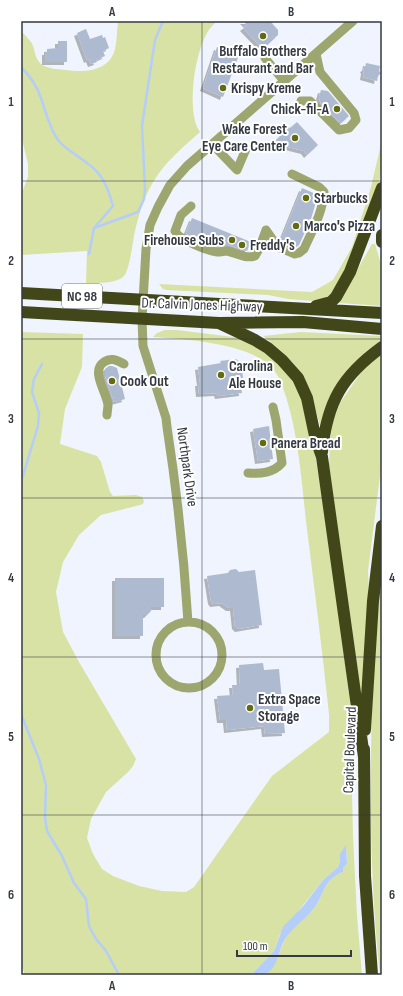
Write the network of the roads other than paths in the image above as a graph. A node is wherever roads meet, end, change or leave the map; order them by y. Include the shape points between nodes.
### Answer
1 (353, 21) edge
2 (316, 54) junction
3 (265, 58) dead end
4 (284, 82) junction
5 (301, 101) dead end
6 (212, 144) junction
7 (246, 150) dead end
8 (292, 174) dead end
9 (382, 188) edge
10 (191, 206) dead end
11 (382, 235) edge
12 (382, 242) edge
13 (21, 293) edge
14 (143, 299) junction
15 (295, 308) junction
16 (21, 312) edge
17 (382, 313) edge
18 (142, 319) junction
19 (219, 323) junction
20 (382, 329) edge
21 (382, 347) edge
22 (124, 364) dead end
23 (273, 406) dead end
24 (107, 415) dead end
25 (322, 457) junction
26 (248, 473) dead end
27 (382, 526) edge
28 (188, 622) junction
29 (364, 757) junction
30 (372, 975) edge

1 - 2 street, Northpark Drive
2 - 4 street, Northpark Drive
2 - 5 street via 320,72 354,113 356,120 349,128 339,130 310,101
3 - 4 street
4 - 6 street, Northpark Drive
6 - 7 street via 237,170
6 - 14 street, Northpark Drive via 170,185 158,207 148,237
8 - 10 street via 324,192 320,213 300,253 295,254 278,248 266,230 259,249 254,256 248,258 226,251 216,252 188,242 175,231 181,215
9 - 15 highway via 350,272 336,297 314,307
11 - 12 highway
13 - 14 highway, Dr. Calvin Jones Highway / NC 98
14 - 15 highway, Dr. Calvin Jones Highway / NC 98
14 - 18 street, Northpark Drive
15 - 17 highway, Dr. Calvin Jones Highway / NC 98
16 - 18 highway, Dr. Calvin Jones Highway / NC 98
18 - 19 highway, Dr. Calvin Jones Highway / NC 98
18 - 28 street, Northpark Drive via 143,346 166,418 176,485
19 - 20 highway, Dr. Calvin Jones Highway / NC 98 via 303,322
19 - 25 highway via 268,348 298,378 307,398
21 - 25 highway via 354,370 338,392 327,418
22 - 24 street via 114,358 108,359 98,368 108,405
23 - 26 street via 282,463 271,471 260,474
25 - 29 highway
27 - 29 highway, Capital Boulevard via 373,601
28 - 28 street via 166,631 158,643 156,658 164,677 176,686 191,688 205,684 216,674 222,652 213,633 201,624
29 - 30 highway, Capital Boulevard via 365,876

